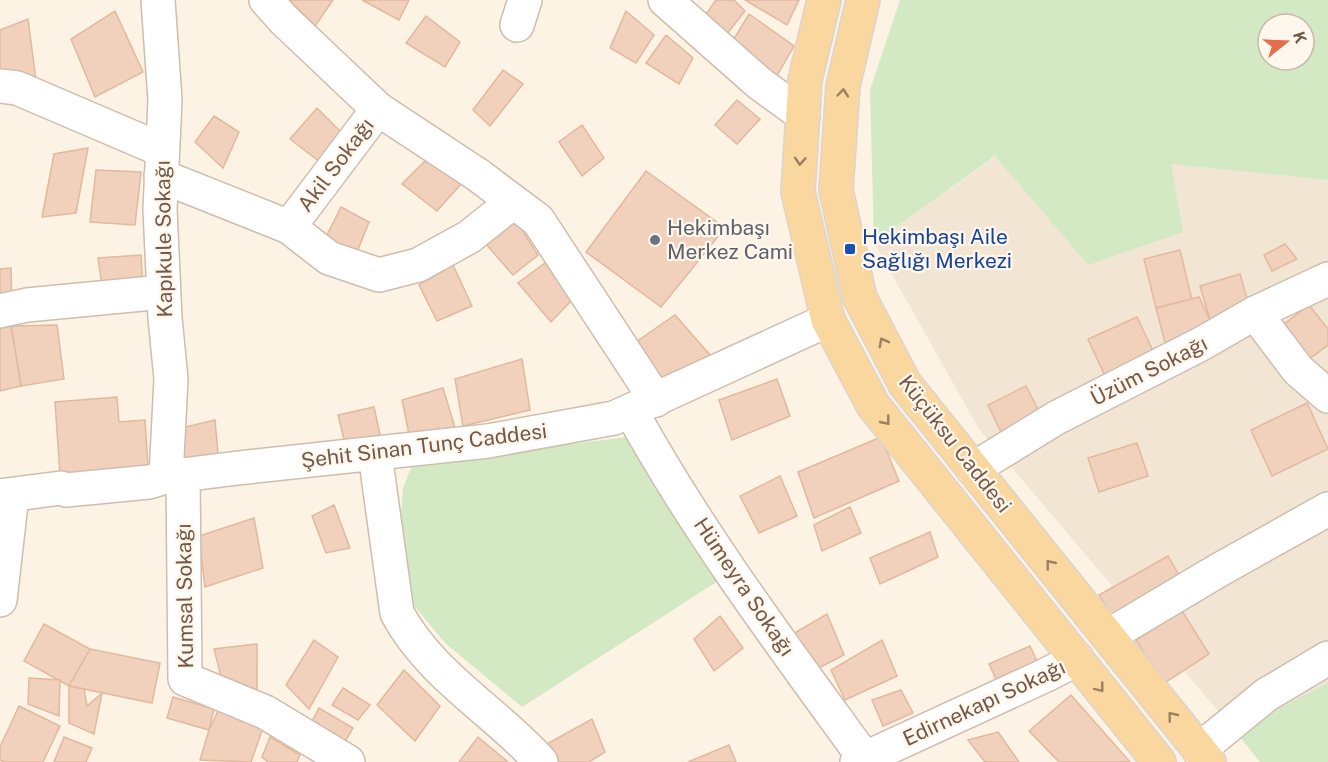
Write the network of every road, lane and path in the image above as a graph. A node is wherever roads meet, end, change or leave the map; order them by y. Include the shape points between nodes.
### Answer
1 (158, 0) edge
2 (266, 0) edge
3 (665, 0) edge
4 (824, 0) edge
5 (863, 0) edge
6 (0, 86) edge
7 (378, 109) junction
8 (803, 115) junction
9 (840, 133) junction
10 (162, 163) junction
11 (513, 202) junction
12 (289, 227) junction
13 (1328, 279) edge
14 (163, 291) junction
15 (864, 305) junction
16 (0, 311) edge
17 (1255, 313) junction
18 (828, 320) junction
19 (1328, 396) edge
20 (643, 405) junction
21 (375, 454) junction
22 (973, 469) junction
23 (174, 476) junction
24 (6, 495) edge
25 (1328, 509) edge
26 (0, 600) edge
27 (1108, 636) junction
28 (1328, 657) edge
29 (1077, 659) junction
30 (1198, 758) edge
31 (870, 759) edge
32 (348, 762) edge
33 (541, 762) edge
34 (1159, 762) edge

1 - 10 street, Kapıkule Sokağı via 165,100
2 - 7 street, Hümeyra Sokağı
3 - 8 street via 759,83
4 - 8 main road, Küçüksu Caddesi via 805,80
9 -> 5 main road, Küçüksu Caddesi via 843,86
6 - 10 street, Akil Sokağı via 17,88
7 - 11 street, Hümeyra Sokağı
7 - 12 street, Akil Sokağı
8 - 9 main road
8 -> 18 main road, Küçüksu Caddesi via 798,192
9 - 15 main road, Küçüksu Caddesi via 836,190
10 - 12 street, Akil Sokağı
10 - 14 street, Kapıkule Sokağı
11 - 12 street via 469,237 418,265 379,275 329,258
11 - 20 street, Hümeyra Sokağı via 538,220
13 - 17 street, Üzüm Sokağı
14 - 16 street
14 - 23 street, Kapıkule Sokağı
15 - 18 main road
22 -> 15 main road, Küçüksu Caddesi via 905,384
17 - 19 street via 1298,370
17 - 22 street, Üzüm Sokağı via 1056,418
18 - 20 street, Şehit Sinan Tunç Caddesi
18 -> 29 main road, Küçüksu Caddesi via 873,405
20 - 21 street, Şehit Sinan Tunç Caddesi via 614,418 488,441
20 - 31 street, Hümeyra Sokağı via 661,465 755,607
21 - 23 street, Şehit Sinan Tunç Caddesi
21 - 33 street via 397,613 409,635 440,669
27 -> 22 main road, Küçüksu Caddesi
23 - 24 street, Şehit Sinan Tunç Caddesi via 149,482
23 - 32 street, Kumsal Sokağı via 185,679 265,712
24 - 26 street
25 - 27 street
27 - 29 main road
30 -> 27 main road, Küçüksu Caddesi
28 - 30 street via 1266,695
29 - 31 street, Edirnekapı Sokağı
29 -> 34 main road, Küçüksu Caddesi

